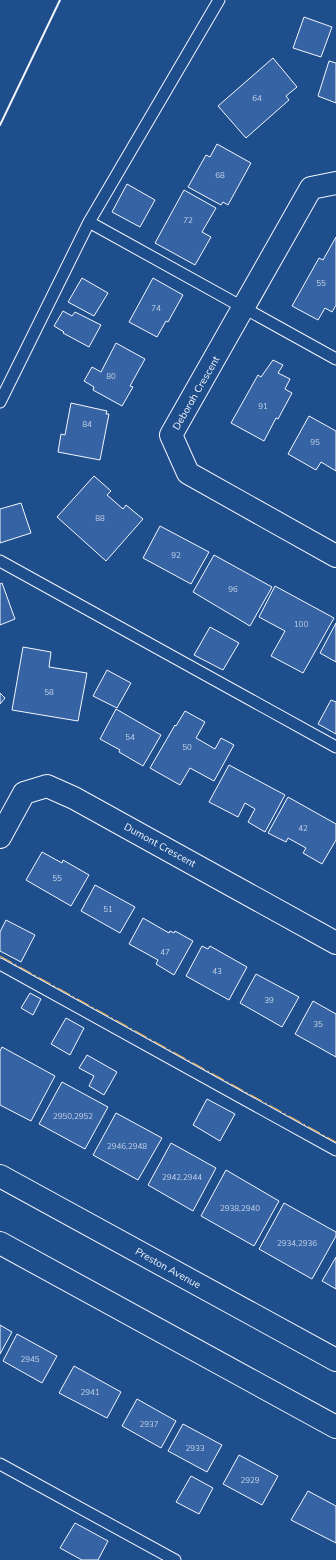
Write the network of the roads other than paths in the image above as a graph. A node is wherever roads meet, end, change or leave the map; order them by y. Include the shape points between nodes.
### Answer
1 (219, 0) edge
2 (336, 183) edge
3 (89, 222) junction
4 (244, 308) junction
5 (336, 359) edge
6 (0, 402) edge
7 (336, 556) edge
8 (0, 561) edge
9 (336, 747) edge
10 (0, 837) edge
11 (336, 943) edge
12 (0, 964) edge
13 (336, 1150) edge
14 (0, 1176) edge
15 (0, 1243) edge
16 (336, 1360) edge
17 (336, 1427) edge
18 (0, 1464) edge
19 (175, 1560) edge

1 - 3 lane
2 - 4 street, Deborah Crescent via 311,188
3 - 4 lane
3 - 6 lane
4 - 5 lane
4 - 7 street, Deborah Crescent via 171,435 188,473
8 - 9 lane
10 - 11 street, Dumont Crescent via 24,793 47,786 74,798
12 - 13 lane
14 - 16 street, Preston Avenue
15 - 17 street
18 - 19 lane

